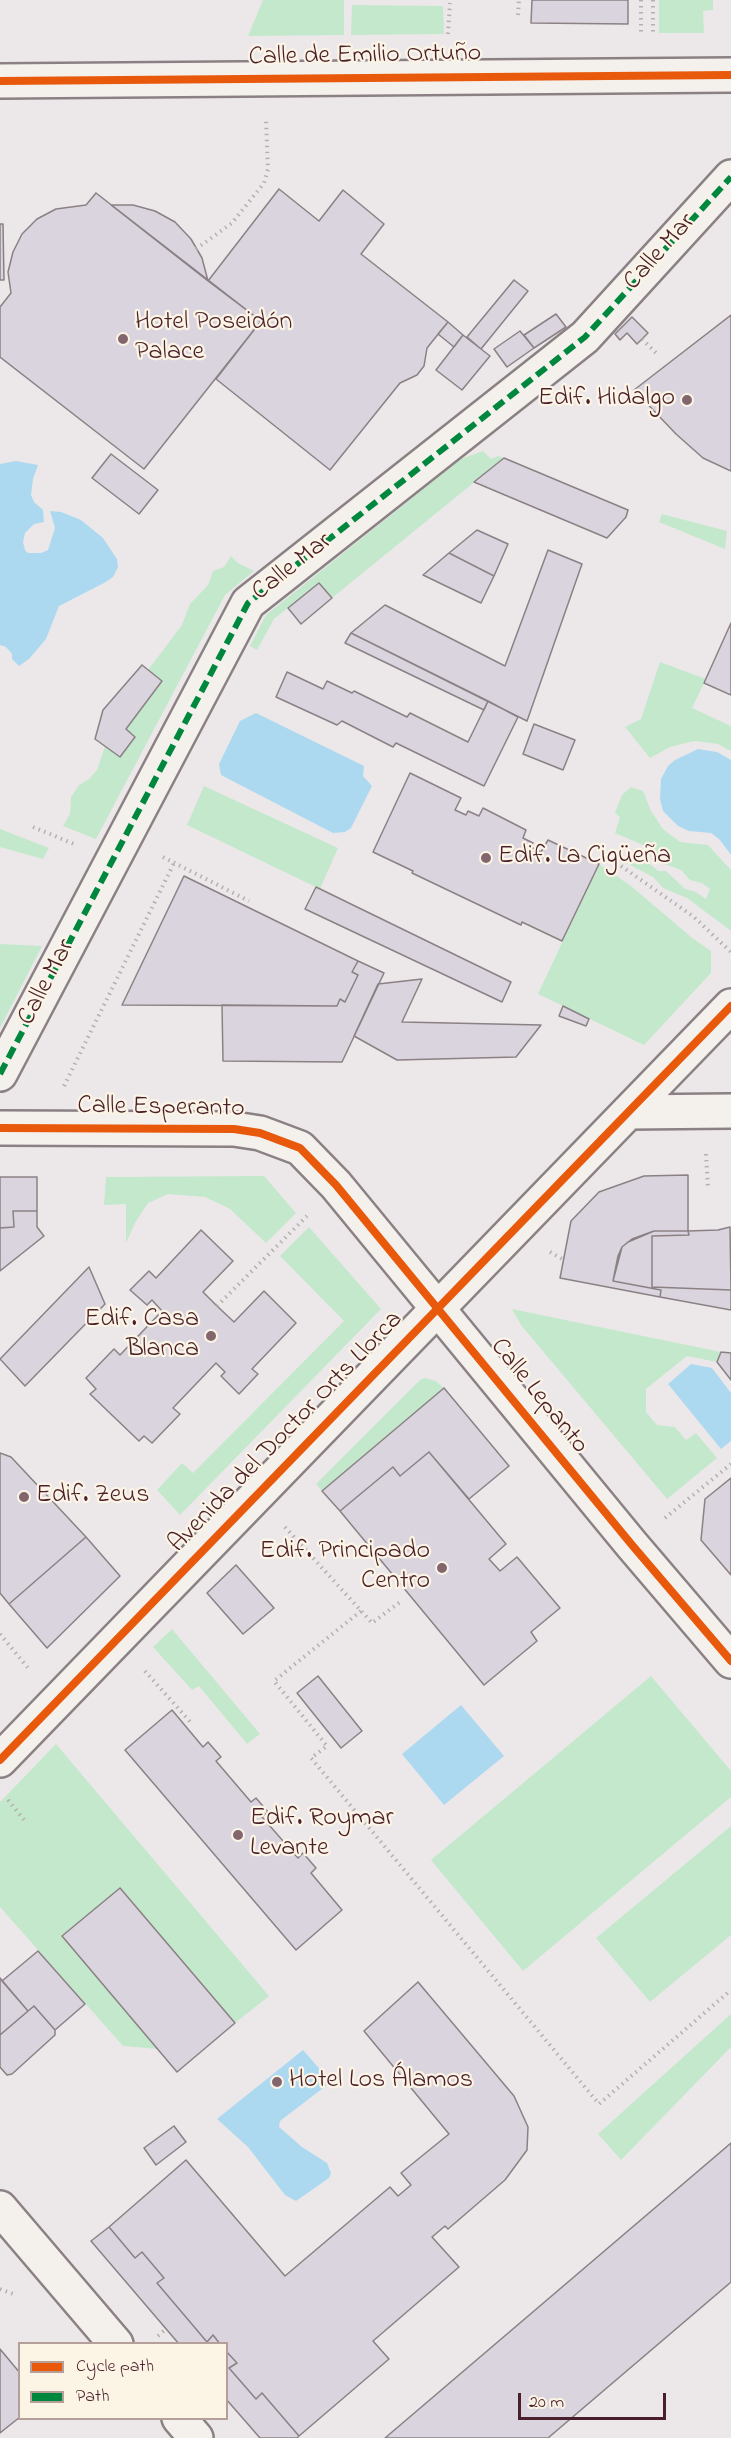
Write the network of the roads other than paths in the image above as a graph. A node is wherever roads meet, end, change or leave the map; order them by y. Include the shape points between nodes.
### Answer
1 (731, 75) edge
2 (0, 81) edge
3 (731, 177) edge
4 (731, 1006) edge
5 (0, 1074) edge
6 (731, 1111) edge
7 (628, 1112) junction
8 (0, 1128) edge
9 (313, 1160) joint
10 (438, 1308) junction
11 (731, 1661) edge
12 (0, 1760) edge
13 (0, 2208) edge
14 (115, 2342) edge
15 (181, 2420) edge
16 (196, 2438) edge

1 - 2 street, Calle de Emilio Ortuño
3 - 5 street, Calle Mar via 585,337 248,603
4 - 7 street, Avenida del Doctor Orts Llorca
6 - 7 street
7 - 10 street, Avenida del Doctor Orts Llorca
8 - 9 street, Calle Esperanto via 234,1129 284,1140
9 - 10 street, Calle Lepanto
10 - 11 street, Calle Lepanto
10 - 12 street, Avenida del Doctor Orts Llorca
13 - 14 street
15 - 16 street

